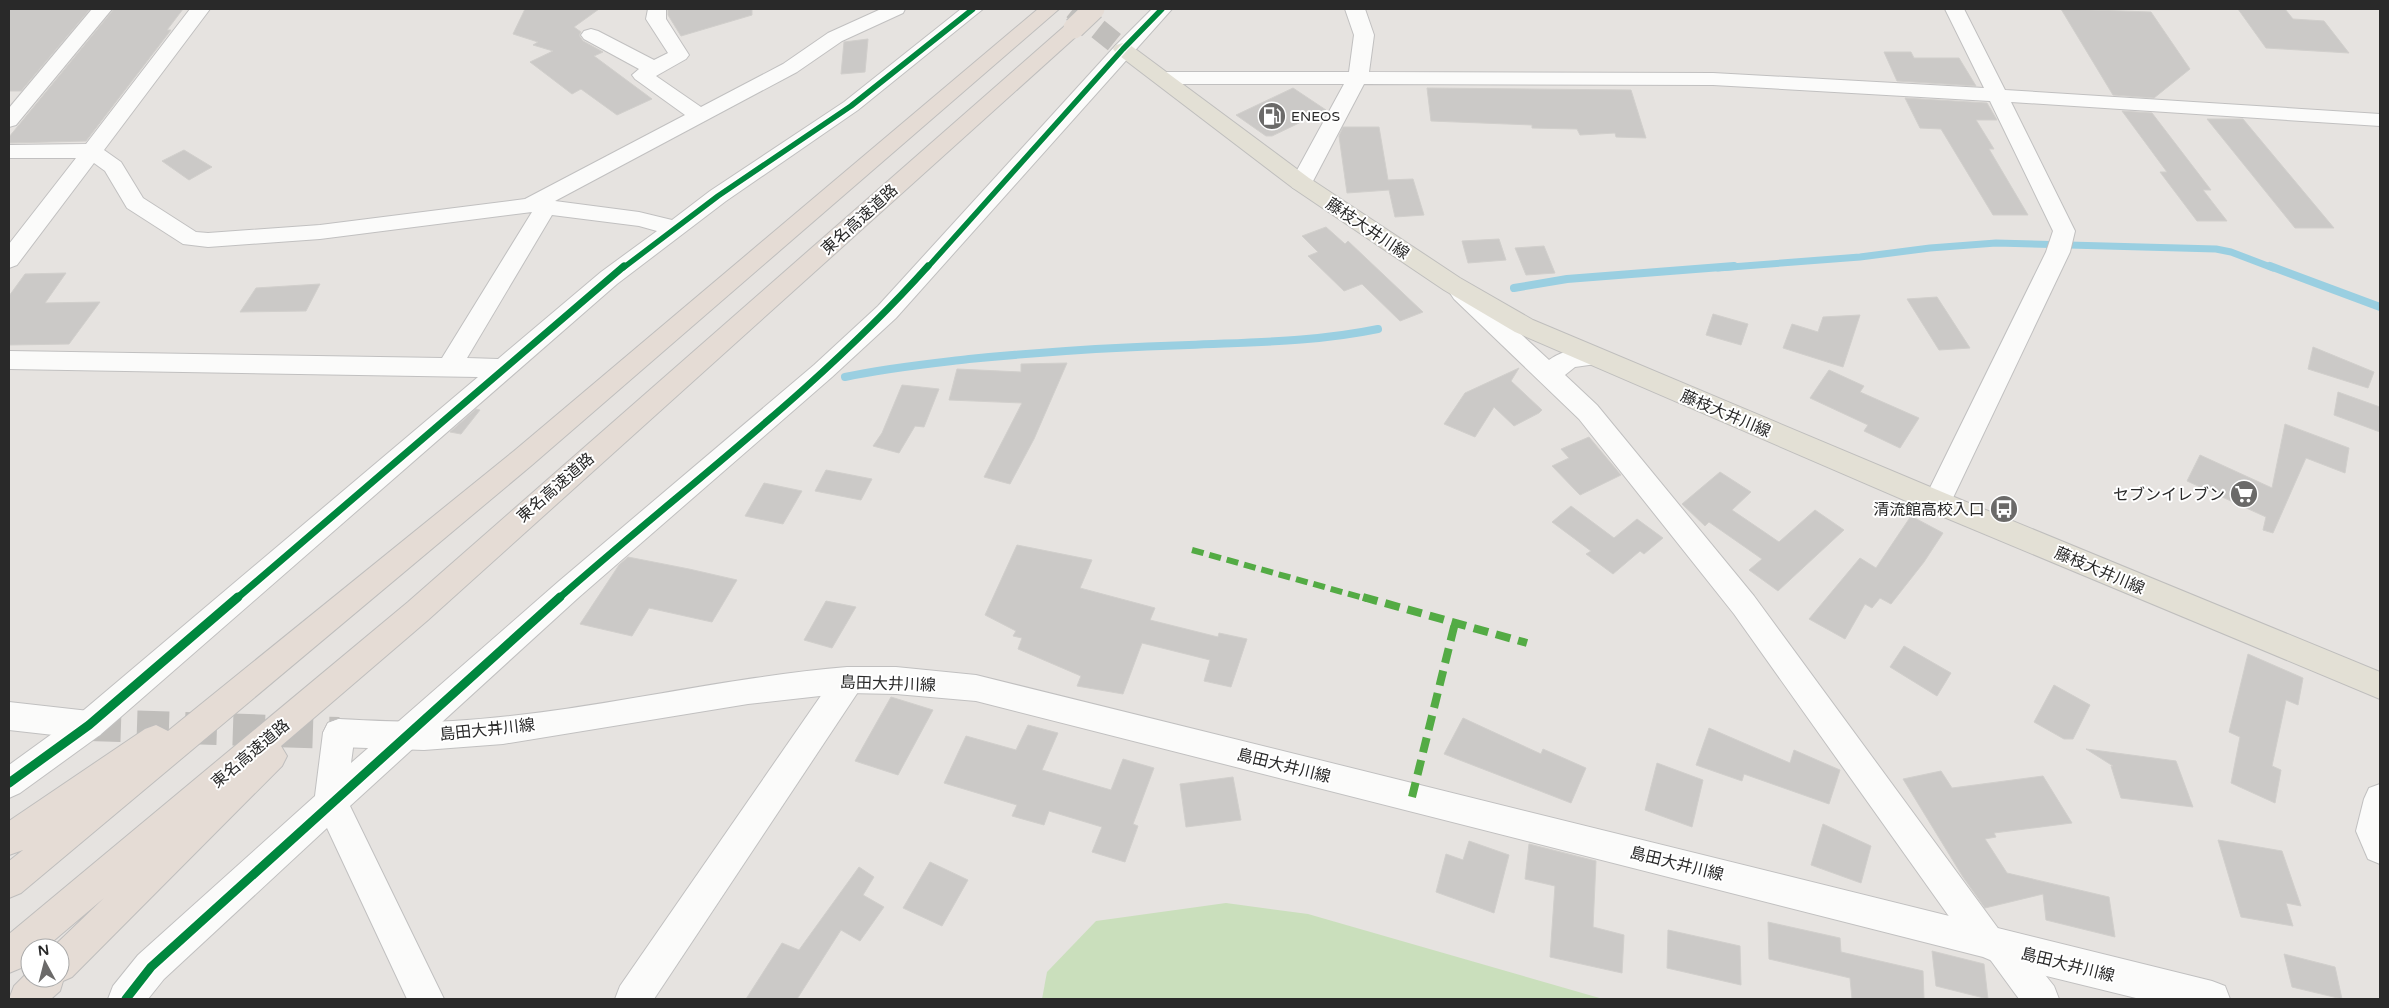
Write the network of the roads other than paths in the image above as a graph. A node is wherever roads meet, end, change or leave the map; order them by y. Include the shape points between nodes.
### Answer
1 (102, 9) edge
2 (200, 9) edge
3 (658, 9) edge
4 (896, 9) edge
5 (973, 9) edge
6 (1094, 9) edge
7 (1162, 9) edge
8 (1355, 9) edge
9 (1954, 9) edge
10 (1044, 13) edge
11 (591, 34) dead end
12 (1123, 49) junction
13 (653, 68) junction
14 (1358, 77) junction
15 (1164, 78) junction
16 (1999, 96) junction
17 (699, 115) junction
18 (2380, 120) edge
19 (9, 121) edge
20 (9, 151) edge
21 (91, 151) junction
22 (1301, 183) junction
23 (538, 206) junction
24 (676, 228) junction
25 (9, 260) edge
26 (1452, 284) junction
27 (1594, 358) junction
28 (9, 360) edge
29 (449, 367) junction
30 (503, 368) junction
31 (1552, 377) junction
32 (523, 458) junction
33 (1937, 502) junction
34 (418, 611) junction
35 (848, 680) junction
36 (2380, 686) edge
37 (9, 716) edge
38 (89, 725) junction
39 (404, 736) junction
40 (9, 783) edge
41 (2380, 799) edge
42 (331, 802) junction
43 (9, 840) edge
44 (2380, 848) edge
45 (9, 882) edge
46 (1994, 944) junction
47 (70, 955) edge
48 (9, 956) edge
49 (37, 988) edge
50 (27, 999) edge
51 (126, 999) edge
52 (426, 999) edge
53 (633, 999) edge
54 (2041, 999) edge
55 (2212, 999) edge

1 - 19 street
2 - 21 street
3 - 13 street via 656,19 679,55
4 - 17 street via 835,37 790,68
5 - 24 street via 851,106
6 - 34 highway, 東名高速道路, bridge
7 - 12 street
8 - 14 street via 1364,36
9 - 16 street
10 - 32 highway
11 - 13 street
12 - 15 main road, 藤枝大井川線
12 - 39 street via 887,312
13 - 17 street via 642,74
14 - 15 street
14 - 16 street via 1713,79
14 - 22 street
15 - 22 main road, 藤枝大井川線
16 - 18 street
16 - 33 street via 2061,242
17 - 23 street
20 - 21 street
21 - 23 street via 113,167 134,203 191,239 320,232
21 - 25 street
22 - 26 main road, 藤枝大井川線
23 - 24 street via 639,219
23 - 29 street
24 - 30 street via 609,278
26 - 27 main road, 藤枝大井川線 via 1524,326
26 - 31 street
27 - 31 street via 1570,359 1559,364
27 - 33 main road, 藤枝大井川線
28 - 29 street
29 - 30 street
30 - 38 street
31 - 46 street via 1588,412 1744,606
32 - 43 highway via 406,541 151,743
32 - 45 highway
33 - 36 main road, 藤枝大井川線
34 - 47 highway
34 - 48 highway, 東名高速道路
35 - 39 street, 島田大井川線 via 782,686 520,727
35 - 46 street, 島田大井川線 via 976,688
35 - 53 street
37 - 38 street
38 - 40 street
39 - 42 street
39 - 42 street, 島田大井川線 via 339,733
41 - 44 street via 2373,831
42 - 51 street via 151,967
42 - 52 street
46 - 54 street
46 - 55 street, 島田大井川線
49 - 50 highway

